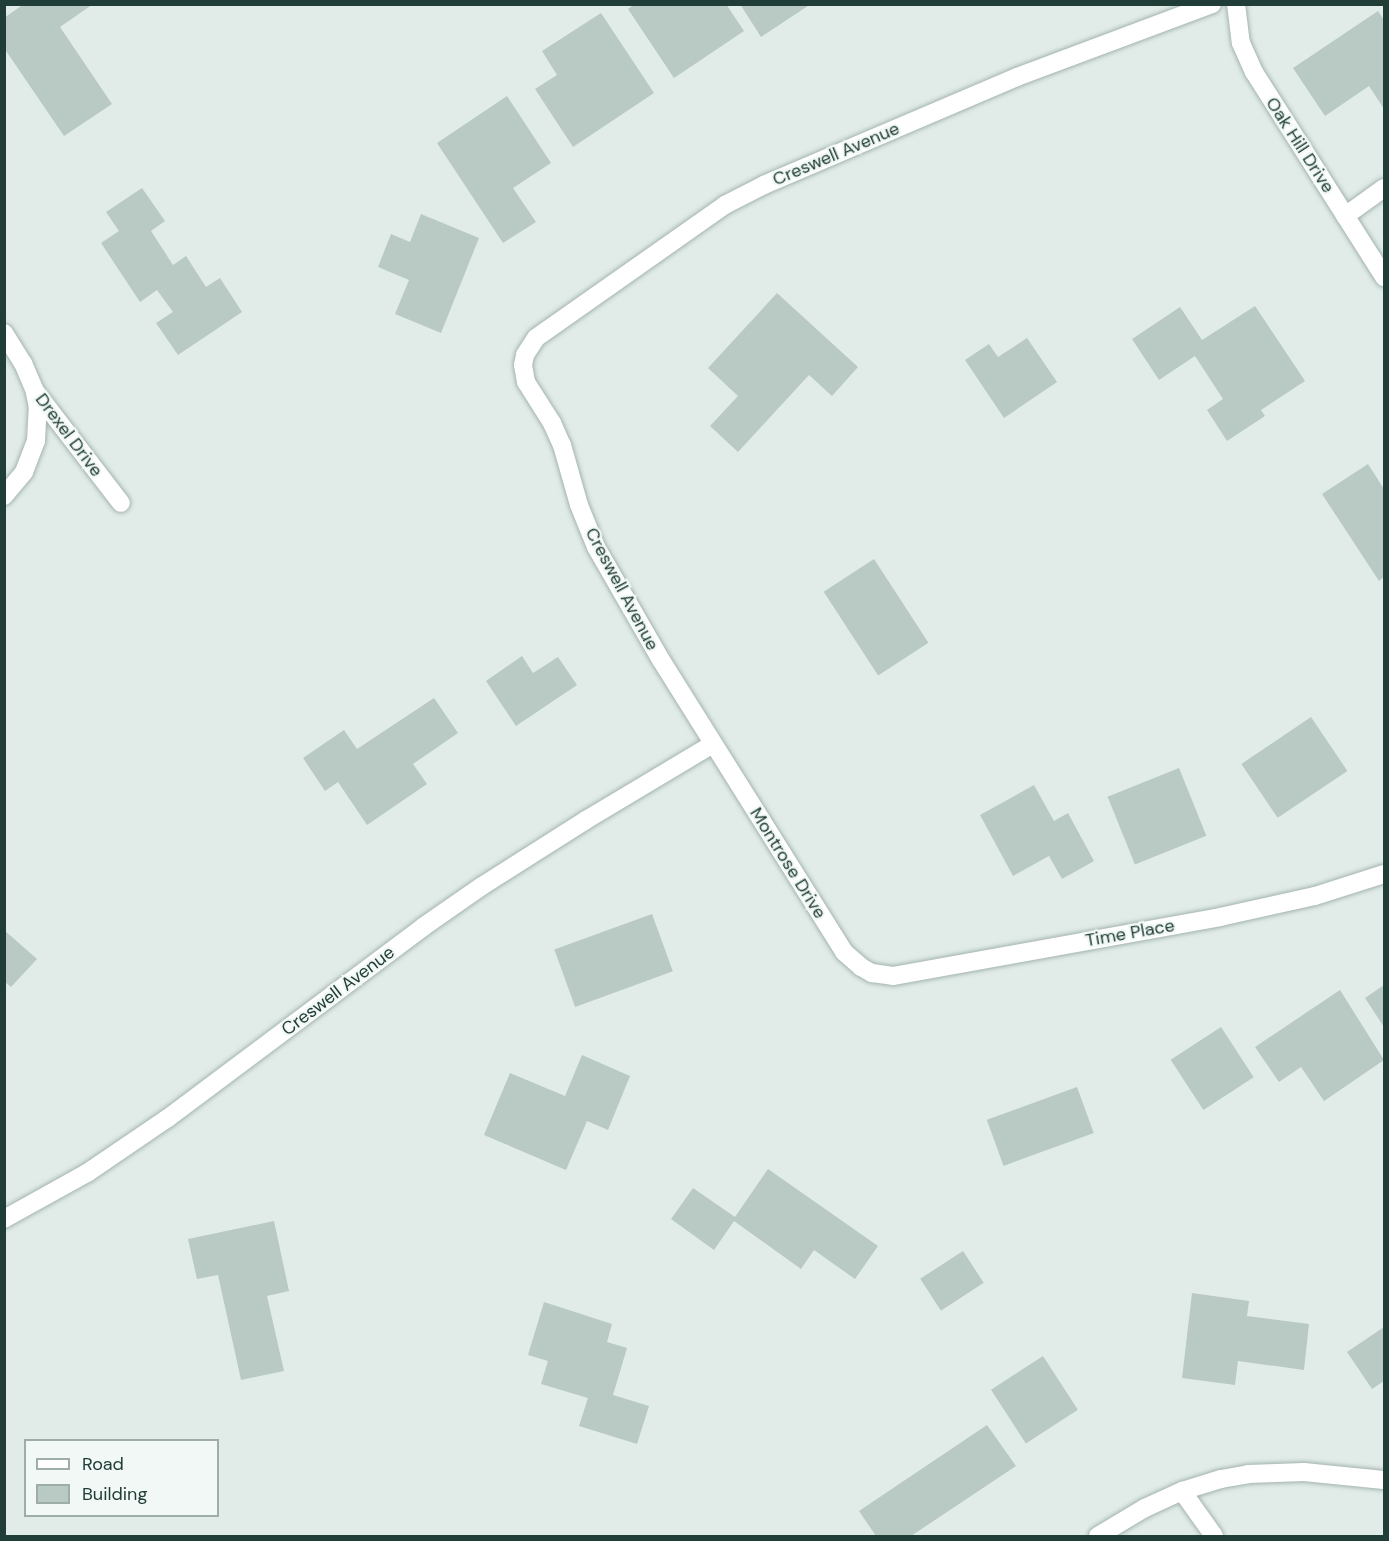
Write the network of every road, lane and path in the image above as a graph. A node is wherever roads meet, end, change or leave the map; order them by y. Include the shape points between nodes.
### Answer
1 (1212, 4) edge
2 (1236, 4) edge
3 (1384, 188) edge
4 (1345, 216) junction
5 (1384, 277) edge
6 (4, 333) edge
7 (35, 391) junction
8 (4, 496) edge
9 (121, 503) dead end
10 (713, 744) junction
11 (1384, 873) edge
12 (872, 973) joint
13 (4, 1219) edge
14 (1384, 1480) edge
15 (1182, 1491) junction
16 (1098, 1536) edge
17 (1214, 1536) edge

1 - 10 street, Creswell Avenue via 1017,77 764,185 725,205 663,246 536,338 525,355 526,382 562,445 579,506 596,547
2 - 4 street, Oak Hill Drive via 1241,43 1254,72
3 - 4 street
4 - 5 street, Oak Hill Drive
6 - 7 street, Drexel Drive
7 - 8 street via 36,441 24,472
7 - 9 street, Drexel Drive
10 - 12 street, Montrose Drive via 843,952
10 - 13 street, Creswell Avenue via 482,886 168,1118 87,1173
11 - 12 street, Time Place via 1316,896 1220,917 893,976
14 - 15 street via 1304,1472 1248,1474
15 - 16 street
15 - 17 street

